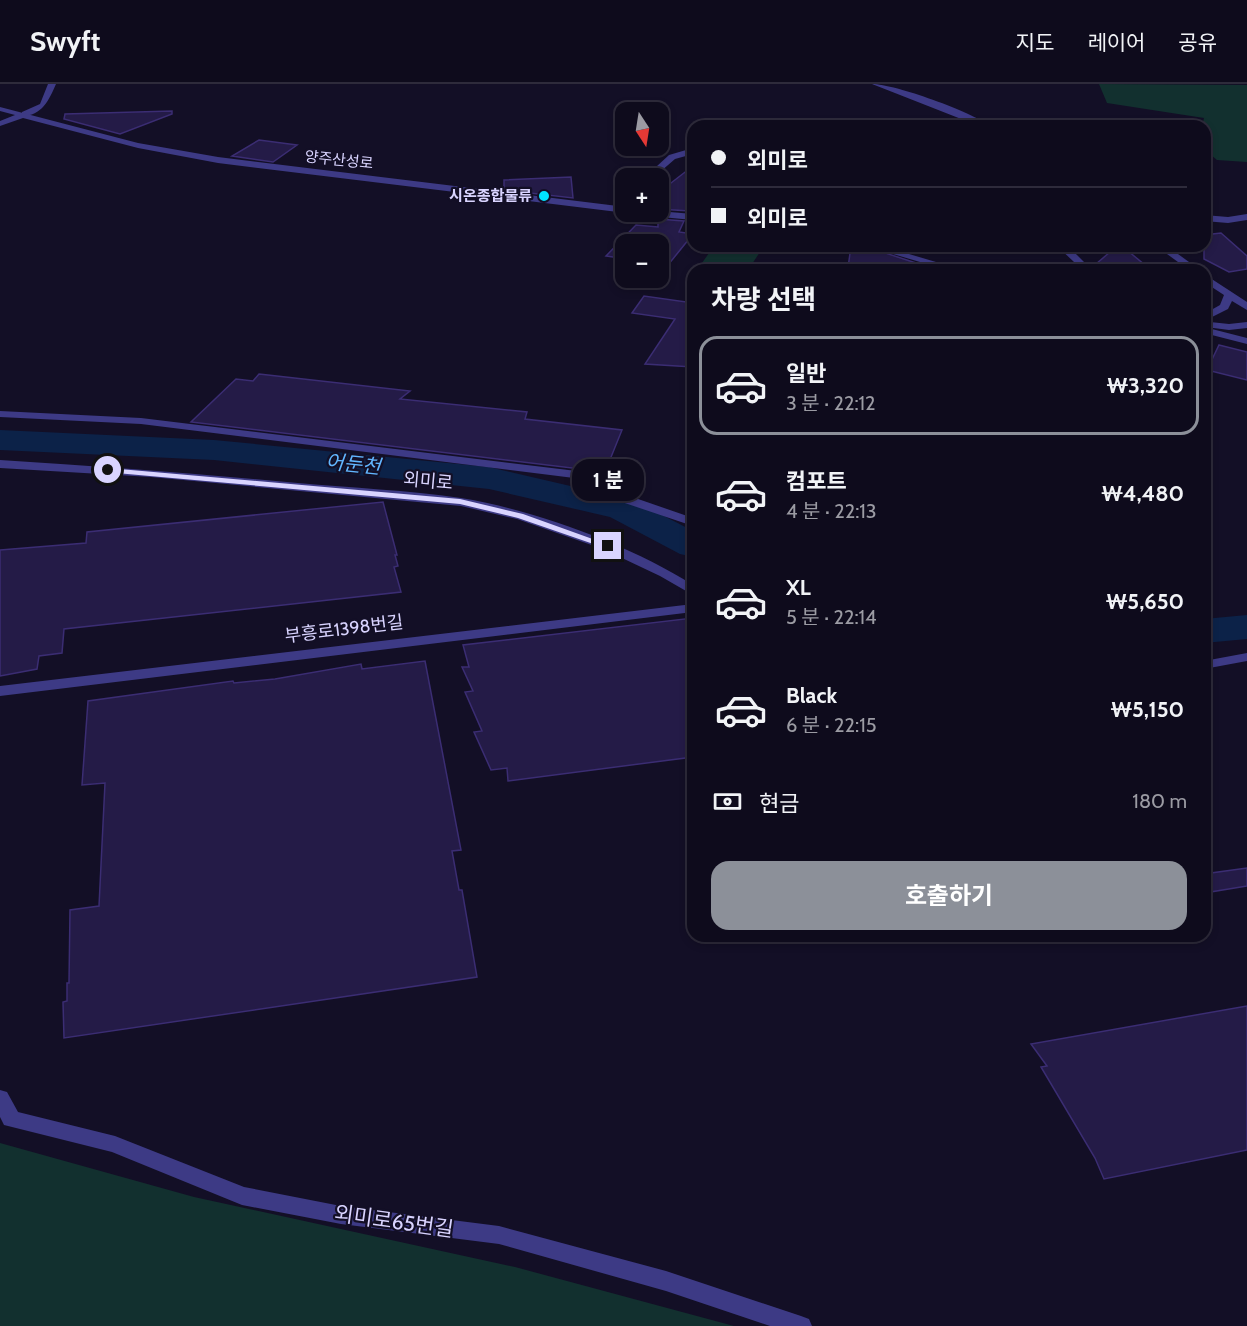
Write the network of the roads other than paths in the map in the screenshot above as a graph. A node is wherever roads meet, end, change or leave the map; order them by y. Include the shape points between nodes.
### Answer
1 (52, 84) edge
2 (876, 84) edge
3 (0, 109) edge
4 (25, 114) junction
5 (972, 120) edge
6 (0, 124) edge
7 (687, 153) edge
8 (659, 168) edge
9 (615, 207) edge
10 (669, 215) edge
11 (687, 216) edge
12 (1247, 217) edge
13 (1211, 219) edge
14 (893, 252) edge
15 (1068, 252) edge
16 (1170, 252) edge
17 (936, 264) edge
18 (1078, 264) edge
19 (1186, 264) edge
20 (1211, 282) edge
21 (1229, 295) junction
22 (1247, 307) edge
23 (1211, 314) edge
24 (1211, 325) edge
25 (1247, 325) edge
26 (1211, 332) edge
27 (1247, 341) edge
28 (0, 414) edge
29 (0, 464) edge
30 (687, 520) edge
31 (687, 587) edge
32 (687, 609) edge
33 (1247, 657) edge
34 (1211, 664) edge
35 (0, 691) edge
36 (0, 1098) edge
37 (801, 1326) edge

1 - 4 street via 43,105
2 - 5 street
3 - 4 street, 양주산성로
4 - 6 street
4 - 9 street, 양주산성로 via 138,145 218,160
7 - 8 street via 672,157
10 - 11 street
12 - 13 street
14 - 17 street
15 - 18 street
16 - 19 street
20 - 21 street
21 - 22 street
21 - 23 street via 1224,307
24 - 25 street
26 - 27 street
28 - 30 street via 141,421 585,476 611,495
29 - 31 street, 외미로 via 151,473 460,502 520,516 608,546
32 - 35 street, 부흥로1398번길
33 - 34 street
36 - 37 street, 외미로65번길 via 11,1119 114,1144 242,1196 341,1215 499,1235 666,1281

